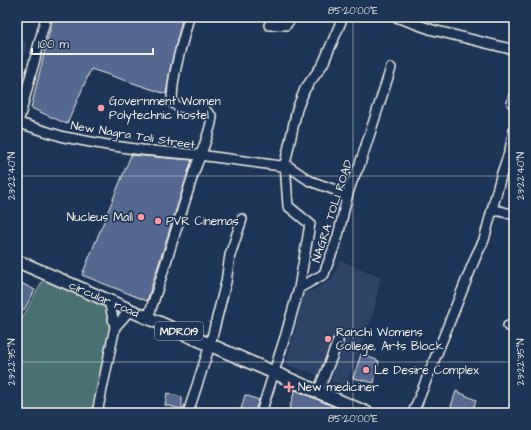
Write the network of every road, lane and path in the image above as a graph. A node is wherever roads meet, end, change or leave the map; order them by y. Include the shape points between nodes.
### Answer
1 (46, 17) edge
2 (189, 17) edge
3 (292, 17) edge
4 (342, 17) edge
5 (396, 17) edge
6 (269, 25) dead end
7 (514, 50) edge
8 (391, 68) dead end
9 (514, 96) edge
10 (514, 105) edge
11 (18, 125) edge
12 (514, 130) edge
13 (199, 155) junction
14 (283, 165) junction
15 (346, 199) junction
16 (493, 211) junction
17 (514, 215) edge
18 (242, 219) dead end
19 (17, 261) edge
20 (299, 288) junction
21 (108, 301) junction
22 (130, 310) junction
23 (148, 318) junction
24 (115, 327) junction
25 (338, 341) dead end
26 (210, 345) junction
27 (274, 372) junction
28 (318, 392) junction
29 (97, 413) edge
30 (188, 413) edge
31 (261, 413) edge
32 (367, 413) edge
33 (414, 413) edge

1 - 11 street
2 - 13 street via 172,102 178,107 205,110 212,117
3 - 6 street via 286,25
4 - 14 street via 323,64 305,89
5 - 7 street via 432,30
8 - 15 street, NAGRA TOLI ROAD via 360,167
9 - 10 street
11 - 13 street, New Nagra Toli Street via 107,145
12 - 16 street
13 - 14 street
13 - 23 street, New Nagra Toli Street
14 - 15 street via 310,181 338,191
14 - 20 street via 288,206 310,224
15 - 20 street, NAGRA TOLI ROAD via 337,238 324,274
16 - 17 street
16 - 33 street via 484,240
18 - 26 street via 230,255
19 - 21 main road, circular road / MDR019
20 - 27 street
21 - 22 main road, circular road / MDR019
21 - 24 street
22 - 23 main road, circular road / MDR019
22 - 24 street
23 - 26 main road, circular road / MDR019
24 - 29 street
25 - 28 street
26 - 27 main road, circular road / MDR019
26 - 30 street
27 - 28 main road, circular road / MDR019
27 - 31 street
28 - 32 main road, circular road / MDR019

